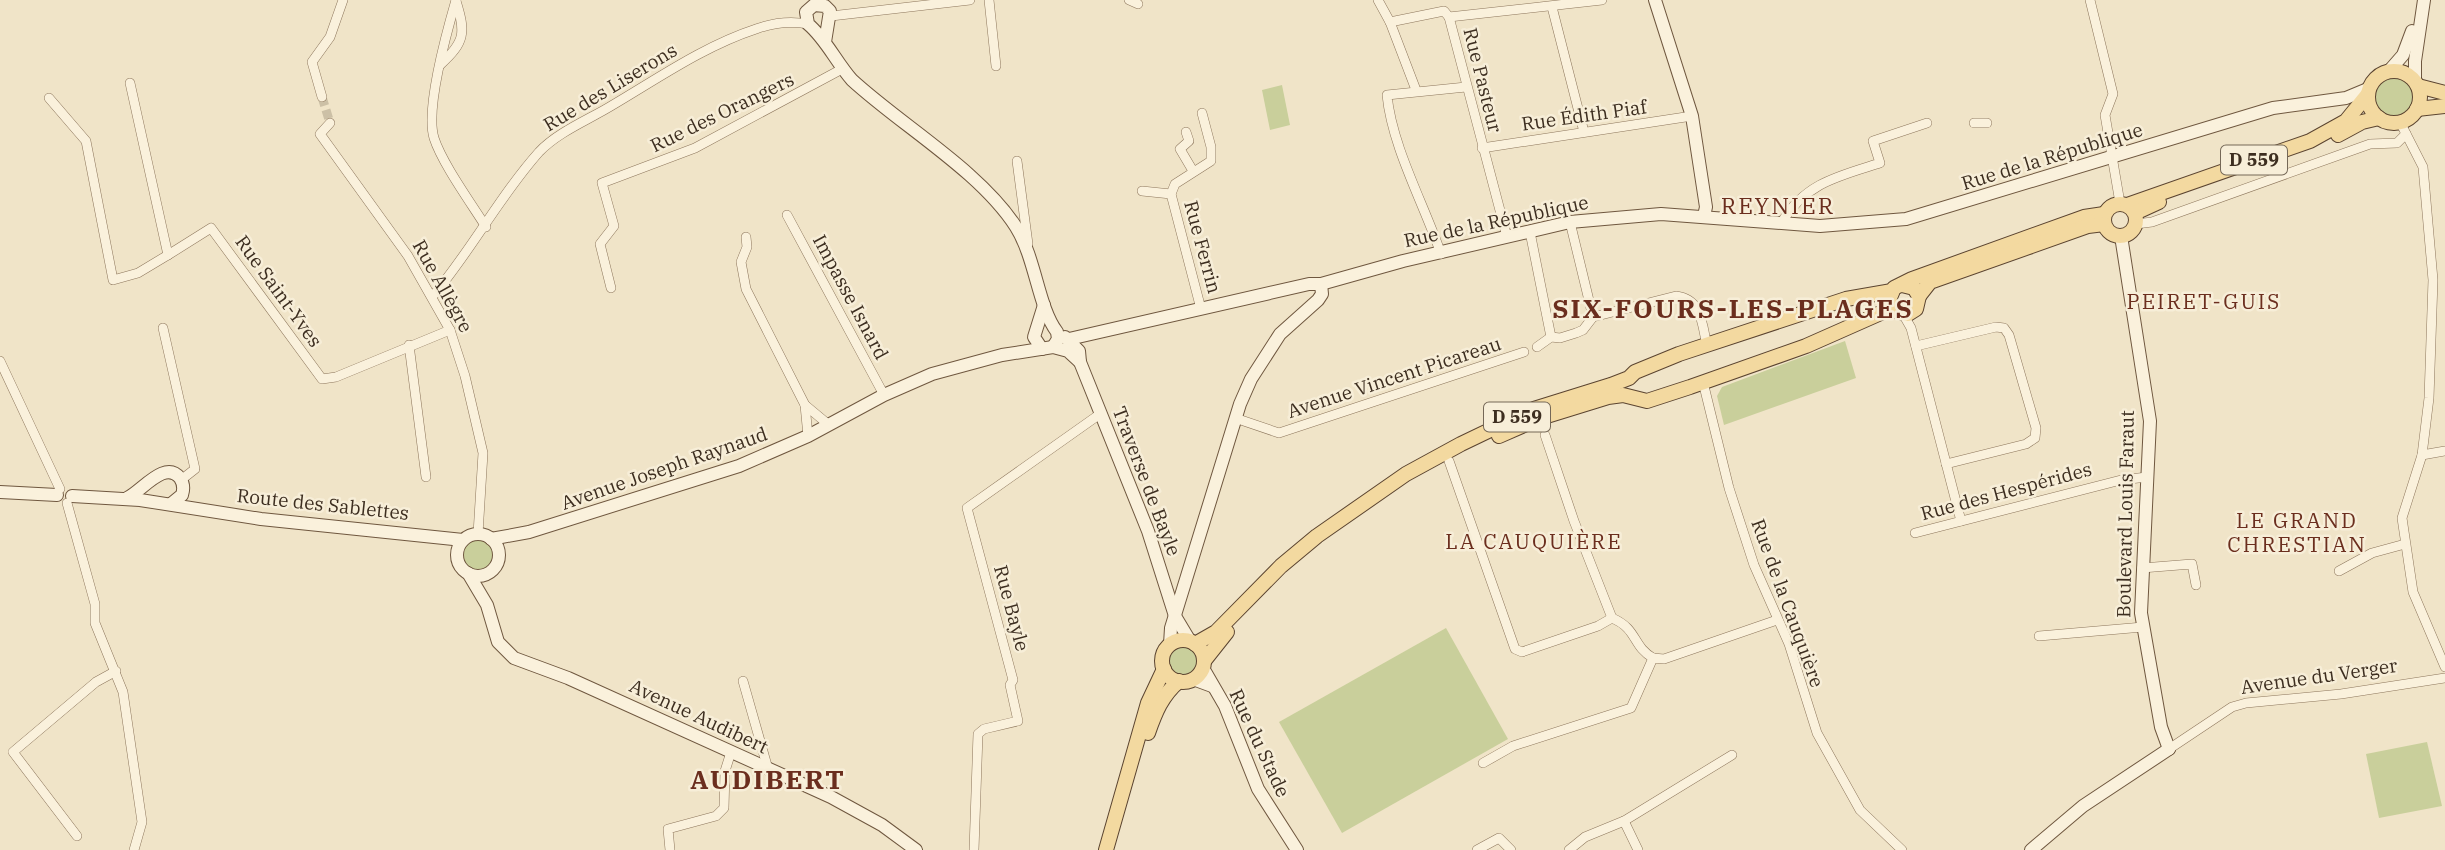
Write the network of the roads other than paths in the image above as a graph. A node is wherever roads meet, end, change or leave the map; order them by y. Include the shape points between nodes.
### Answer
1 (343, 0) edge
2 (456, 0) edge
3 (970, 0) edge
4 (989, 0) edge
5 (1378, 0) edge
6 (1602, 0) edge
7 (1656, 0) edge
8 (2090, 0) edge
9 (2417, 0) edge
10 (2424, 0) edge
11 (916, 3) edge
12 (1552, 7) junction
13 (814, 14) edge
14 (1449, 17) junction
15 (1390, 22) junction
16 (440, 65) junction
17 (996, 66) dead end
18 (842, 69) junction
19 (2389, 71) junction
20 (131, 83) dead end
21 (2416, 84) junction
22 (1466, 87) junction
23 (1416, 90) junction
24 (2369, 91) junction
25 (2445, 93) edge
26 (322, 97) tunnel mouth
27 (48, 98) dead end
28 (2445, 106) edge
29 (2417, 109) junction
30 (1202, 113) dead end
31 (1692, 116) junction
32 (2379, 118) junction
33 (1974, 122) dead end
34 (330, 123) tunnel mouth
35 (1927, 123) dead end
36 (1987, 123) dead end
37 (2403, 128) junction
38 (1185, 132) dead end
39 (1584, 132) junction
40 (1482, 148) junction
41 (2111, 159) junction
42 (1017, 161) dead end
43 (1193, 171) junction
44 (1142, 191) dead end
45 (1171, 194) junction
46 (2129, 211) junction
47 (787, 215) dead end
48 (1704, 216) junction
49 (2104, 219) junction
50 (1570, 222) junction
51 (1782, 222) junction
52 (486, 227) junction
53 (1530, 232) junction
54 (2121, 236) junction
55 (746, 237) dead end
56 (1507, 237) junction
57 (1029, 249) junction
58 (1441, 254) junction
59 (168, 255) junction
60 (2434, 280) junction
61 (2445, 280) edge
62 (1321, 284) junction
63 (611, 288) dead end
64 (1897, 288) junction
65 (1919, 296) junction
66 (432, 297) junction
67 (1044, 299) junction
68 (1201, 309) junction
69 (1902, 312) junction
70 (1593, 317) junction
71 (163, 328) dead end
72 (450, 330) junction
73 (1035, 333) junction
74 (1551, 337) junction
75 (1055, 339) junction
76 (409, 345) junction
77 (1540, 346) dead end
78 (1707, 346) junction
79 (1916, 346) junction
80 (1524, 352) dead end
81 (1002, 355) junction
82 (0, 362) edge
83 (1629, 378) junction
84 (1703, 382) junction
85 (884, 395) junction
86 (1630, 396) junction
87 (805, 405) junction
88 (1100, 414) junction
89 (1235, 418) junction
90 (829, 425) junction
91 (1545, 435) dead end
92 (808, 436) junction
93 (2445, 451) edge
94 (2422, 455) junction
95 (1449, 461) junction
96 (1946, 464) junction
97 (426, 477) dead end
98 (2147, 477) junction
99 (150, 484) junction
100 (182, 485) junction
101 (0, 492) edge
102 (64, 496) junction
103 (127, 499) junction
104 (158, 503) junction
105 (171, 505) junction
106 (206, 509) junction
107 (1961, 521) junction
108 (529, 533) junction
109 (1915, 533) dead end
110 (478, 534) junction
111 (436, 538) junction
112 (491, 539) junction
113 (463, 540) junction
114 (2405, 544) junction
115 (457, 556) junction
116 (498, 558) junction
117 (2142, 568) junction
118 (2339, 570) dead end
119 (490, 571) junction
120 (468, 573) junction
121 (2196, 584) dead end
122 (487, 605) junction
123 (1175, 616) junction
124 (1612, 618) junction
125 (1777, 620) junction
126 (2143, 627) junction
127 (2039, 636) dead end
128 (1192, 642) junction
129 (1170, 644) junction
130 (1653, 658) junction
131 (2445, 667) edge
132 (1164, 669) junction
133 (116, 671) junction
134 (1195, 672) junction
135 (2445, 678) edge
136 (743, 681) dead end
137 (2169, 749) junction
138 (730, 752) junction
139 (1732, 755) dead end
140 (1483, 763) dead end
141 (768, 769) junction
142 (1624, 821) junction
143 (77, 836) dead end
144 (134, 850) edge
145 (670, 850) edge
146 (916, 850) edge
147 (974, 850) edge
148 (1106, 850) edge
149 (1116, 850) edge
150 (1297, 850) edge
151 (1477, 850) edge
152 (1511, 850) edge
153 (1569, 850) edge
154 (1638, 850) edge
155 (1902, 850) edge
156 (2032, 850) edge
157 (2041, 850) edge

1 - 26 street via 330,37 312,62
2 - 16 street
2 - 16 street via 463,24 461,42
3 - 11 street
4 - 17 street
5 - 15 street
6 - 12 street
7 - 31 main road
8 - 41 street via 2113,94 2105,116
9 - 19 main road via 2409,43
10 - 21 main road
11 - 13 street
12 - 14 street
12 - 39 street
13 - 18 main road
13 - 52 street, Rue des Liserons via 753,29 682,63 562,134 542,149
14 - 15 street, Rue Pasteur via 1444,11
14 - 22 street, Rue Pasteur
15 - 23 street
16 - 52 street via 434,137
18 - 57 main road via 878,104 988,192
18 - 63 street, Rue des Orangers via 695,148 602,183 614,226 600,244
19 - 21 main road via 2404,73
19 - 24 main road via 2381,74
20 - 59 street
21 - 25 main road
21 - 29 main road via 2420,94
22 - 23 street
22 - 40 street, Rue Pasteur
23 - 58 street via 1387,95 1389,114
24 - 32 main road via 2370,107
24 - 41 main road, Rue de la République via 2273,108
24 - 46 main road, D 559 via 2346,121 2309,141
27 - 59 street via 86,141 113,280 138,273
28 - 29 main road
29 - 37 main road
30 - 43 street, Rue Ferrin via 1211,161
31 - 39 street, Rue Édith Piaf
31 - 48 main road
32 - 37 main road
32 - 46 main road, D 559 via 2295,154
33 - 36 street
34 - 66 street, Rue Allègre via 320,134 376,209
35 - 51 street via 1873,141 1880,163 1819,183 1798,198
37 - 46 street via 2397,143 2370,144 2152,222
37 - 60 street via 2423,167
38 - 43 street, Rue Ferrin via 1189,141 1181,149
39 - 40 street, Rue Édith Piaf
40 - 56 street, Rue Pasteur
41 - 46 street
41 - 51 main road, Rue de la République via 1906,219 1853,225
42 - 57 street
43 - 45 street, Rue Ferrin via 1175,184
44 - 45 street, Rue Ferrin
45 - 68 street, Rue Ferrin
46 - 49 main road via 2112,205
46 - 54 main road via 2132,231
47 - 85 street, Impasse Isnard
48 - 50 main road, Rue de la République via 1636,215
48 - 51 main road, Rue de la République
49 - 54 main road via 2109,232
49 - 64 main road, D 559 via 2084,217 1928,271
49 - 65 main road via 1930,282
50 - 53 main road, Rue de la République
50 - 70 street
52 - 66 street, Rue des Liserons
53 - 56 main road, Rue de la République
53 - 74 street
54 - 98 main road, Boulevard Louis Faraut via 2150,421
55 - 87 street via 741,262 747,289
56 - 58 main road, Rue de la République
57 - 67 main road
58 - 62 main road, Rue de la République
59 - 76 street, Rue Saint-Yves via 211,228 323,379
60 - 61 street
60 - 94 street
62 - 68 main road, Avenue Joseph Raynaud
62 - 89 main road via 1318,300 1280,334 1264,356
64 - 65 main road via 1911,286
64 - 69 main road via 1889,300
64 - 78 main road, D 559 via 1846,299
65 - 69 main road via 1918,304
66 - 72 street, Rue Allègre
67 - 73 main road
67 - 75 main road
68 - 75 main road, Avenue Joseph Raynaud
69 - 79 street
69 - 84 main road, D 559
70 - 74 street via 1583,330
70 - 78 street via 1676,296 1688,298 1698,308
71 - 100 street via 194,469
72 - 76 street, Rue Saint-Yves
72 - 110 street, Rue Allègre via 484,453
73 - 75 main road
73 - 75 main road via 1043,325
73 - 81 main road, Avenue Joseph Raynaud
74 - 77 street
75 - 81 main road, Avenue Joseph Raynaud
75 - 88 main road, Traverse de Bayle via 1080,362
76 - 97 street
78 - 83 main road, D 559
79 - 96 street
79 - 96 street via 2004,328 2036,428 2035,438 2026,444
80 - 89 street, Avenue Vincent Picareau via 1279,433
81 - 85 main road, Avenue Joseph Raynaud via 932,374
82 - 102 street
83 - 86 main road
83 - 128 main road, D 559 via 1534,409 1406,474 1317,536 1216,632
84 - 86 main road, D 559 via 1647,401
84 - 125 street, Rue de la Cauquière via 1728,488
85 - 90 main road, Avenue Joseph Raynaud
86 - 95 main road, D 559 via 1608,397 1540,418
87 - 90 street
87 - 92 street
88 - 123 main road, Traverse de Bayle via 1148,531
88 - 147 street, Rue Bayle via 967,508 1013,680 1010,685 1018,721 978,734
89 - 123 main road
90 - 92 main road, Avenue Joseph Raynaud
91 - 124 street
92 - 108 main road, Avenue Joseph Raynaud via 681,486
93 - 94 street
94 - 114 street via 2403,507
95 - 124 street via 1515,649 1522,652
95 - 134 main road, D 559 via 1322,541 1269,587
96 - 107 street
98 - 107 street, Rue des Hespérides
98 - 117 main road, Boulevard Louis Faraut
99 - 100 main road via 165,472
99 - 103 main road
99 - 104 main road
100 - 105 main road via 179,499
100 - 106 main road, Route des Sablettes
101 - 102 main road
102 - 103 main road
102 - 133 street via 95,604 95,623
103 - 104 main road
104 - 105 main road
105 - 106 main road, Route des Sablettes
106 - 111 main road, Route des Sablettes
107 - 109 street, Rue des Hespérides
108 - 112 main road, Avenue Joseph Raynaud
108 - 116 main road, Avenue Joseph Raynaud
110 - 112 main road
110 - 113 main road
111 - 113 main road, Route des Sablettes
111 - 115 main road
112 - 116 main road
113 - 115 main road
114 - 118 street via 2372,553
114 - 131 street via 2413,592
115 - 120 main road
116 - 119 main road
117 - 121 street via 2192,565
117 - 126 main road, Boulevard Louis Faraut
119 - 120 main road
119 - 122 main road, Avenue Audibert
120 - 122 main road, Avenue Audibert
122 - 138 main road, Avenue Audibert via 498,642 514,658
123 - 128 main road, Traverse de Bayle
123 - 129 main road, Traverse de Bayle
124 - 130 street via 1629,626 1644,653
125 - 130 street via 1664,659
125 - 155 street, Rue de la Cauquière via 1832,763 1860,810
126 - 127 street
126 - 137 main road, Boulevard Louis Faraut
128 - 129 main road
128 - 134 main road via 1202,652
129 - 132 main road via 1162,657
130 - 140 street via 1631,708 1513,746
132 - 134 main road
132 - 148 main road via 1148,703
133 - 143 street via 96,682 13,752
133 - 144 street via 123,691 142,822
134 - 149 main road, D 559 via 1167,692 1156,710
134 - 150 main road, Rue du Stade via 1225,706 1258,789
135 - 137 street, Avenue du Verger via 2246,703
136 - 141 street
137 - 156 main road, Avenue du Verger via 2083,806
137 - 157 main road, Avenue du Verger
138 - 141 main road, Avenue Audibert
138 - 145 street via 724,808 716,816 674,824 668,829
139 - 142 street
141 - 146 main road, Avenue Audibert via 872,819
142 - 153 street via 1585,837
142 - 154 street
151 - 152 street via 1499,838

